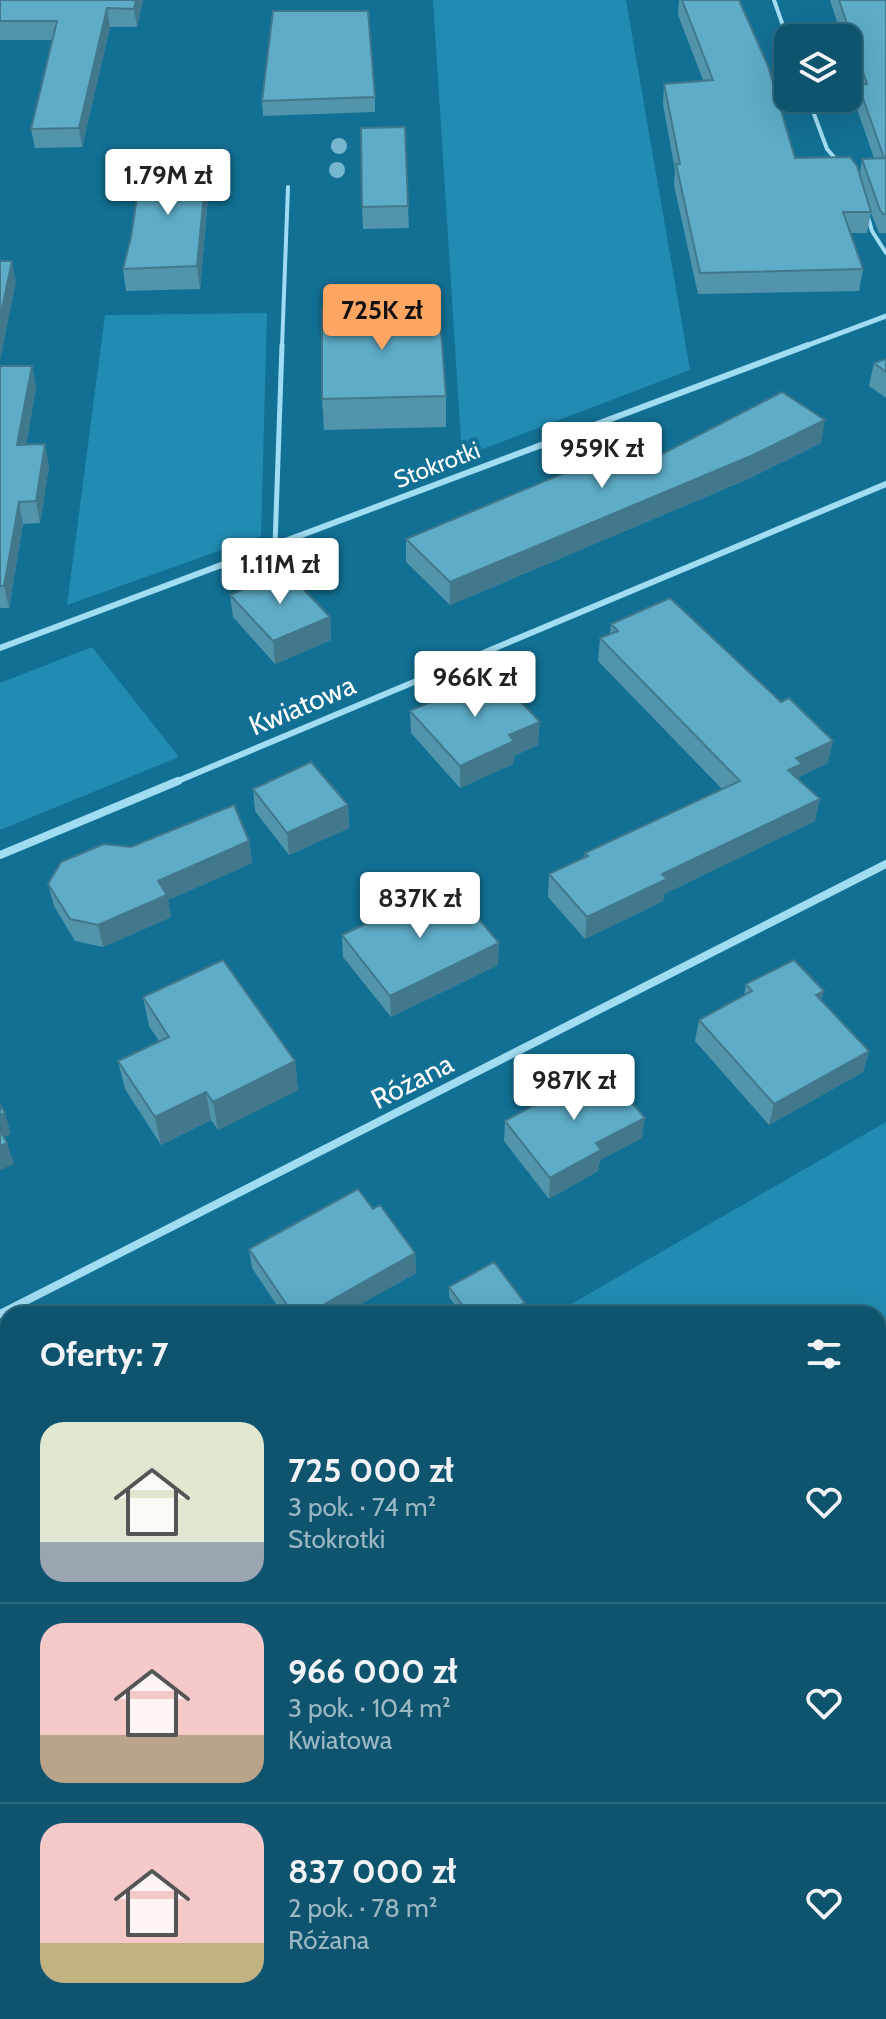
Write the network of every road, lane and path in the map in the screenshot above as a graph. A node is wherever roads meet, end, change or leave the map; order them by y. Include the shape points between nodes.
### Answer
1 (774, 0) edge
2 (782, 24) edge
3 (813, 112) edge
4 (848, 173) edge
5 (288, 187) dead end
6 (865, 208) edge
7 (886, 253) edge
8 (886, 316) edge
9 (886, 484) edge
10 (275, 545) junction
11 (0, 648) edge
12 (0, 855) edge
13 (886, 864) edge
14 (16, 1306) edge

1 - 2 lane
3 - 4 lane via 827,149
5 - 10 lane
6 - 7 lane
8 - 10 street, Stokrotki
9 - 12 street, Kwiatowa
10 - 11 street, Stokrotki
13 - 14 street, Różana

